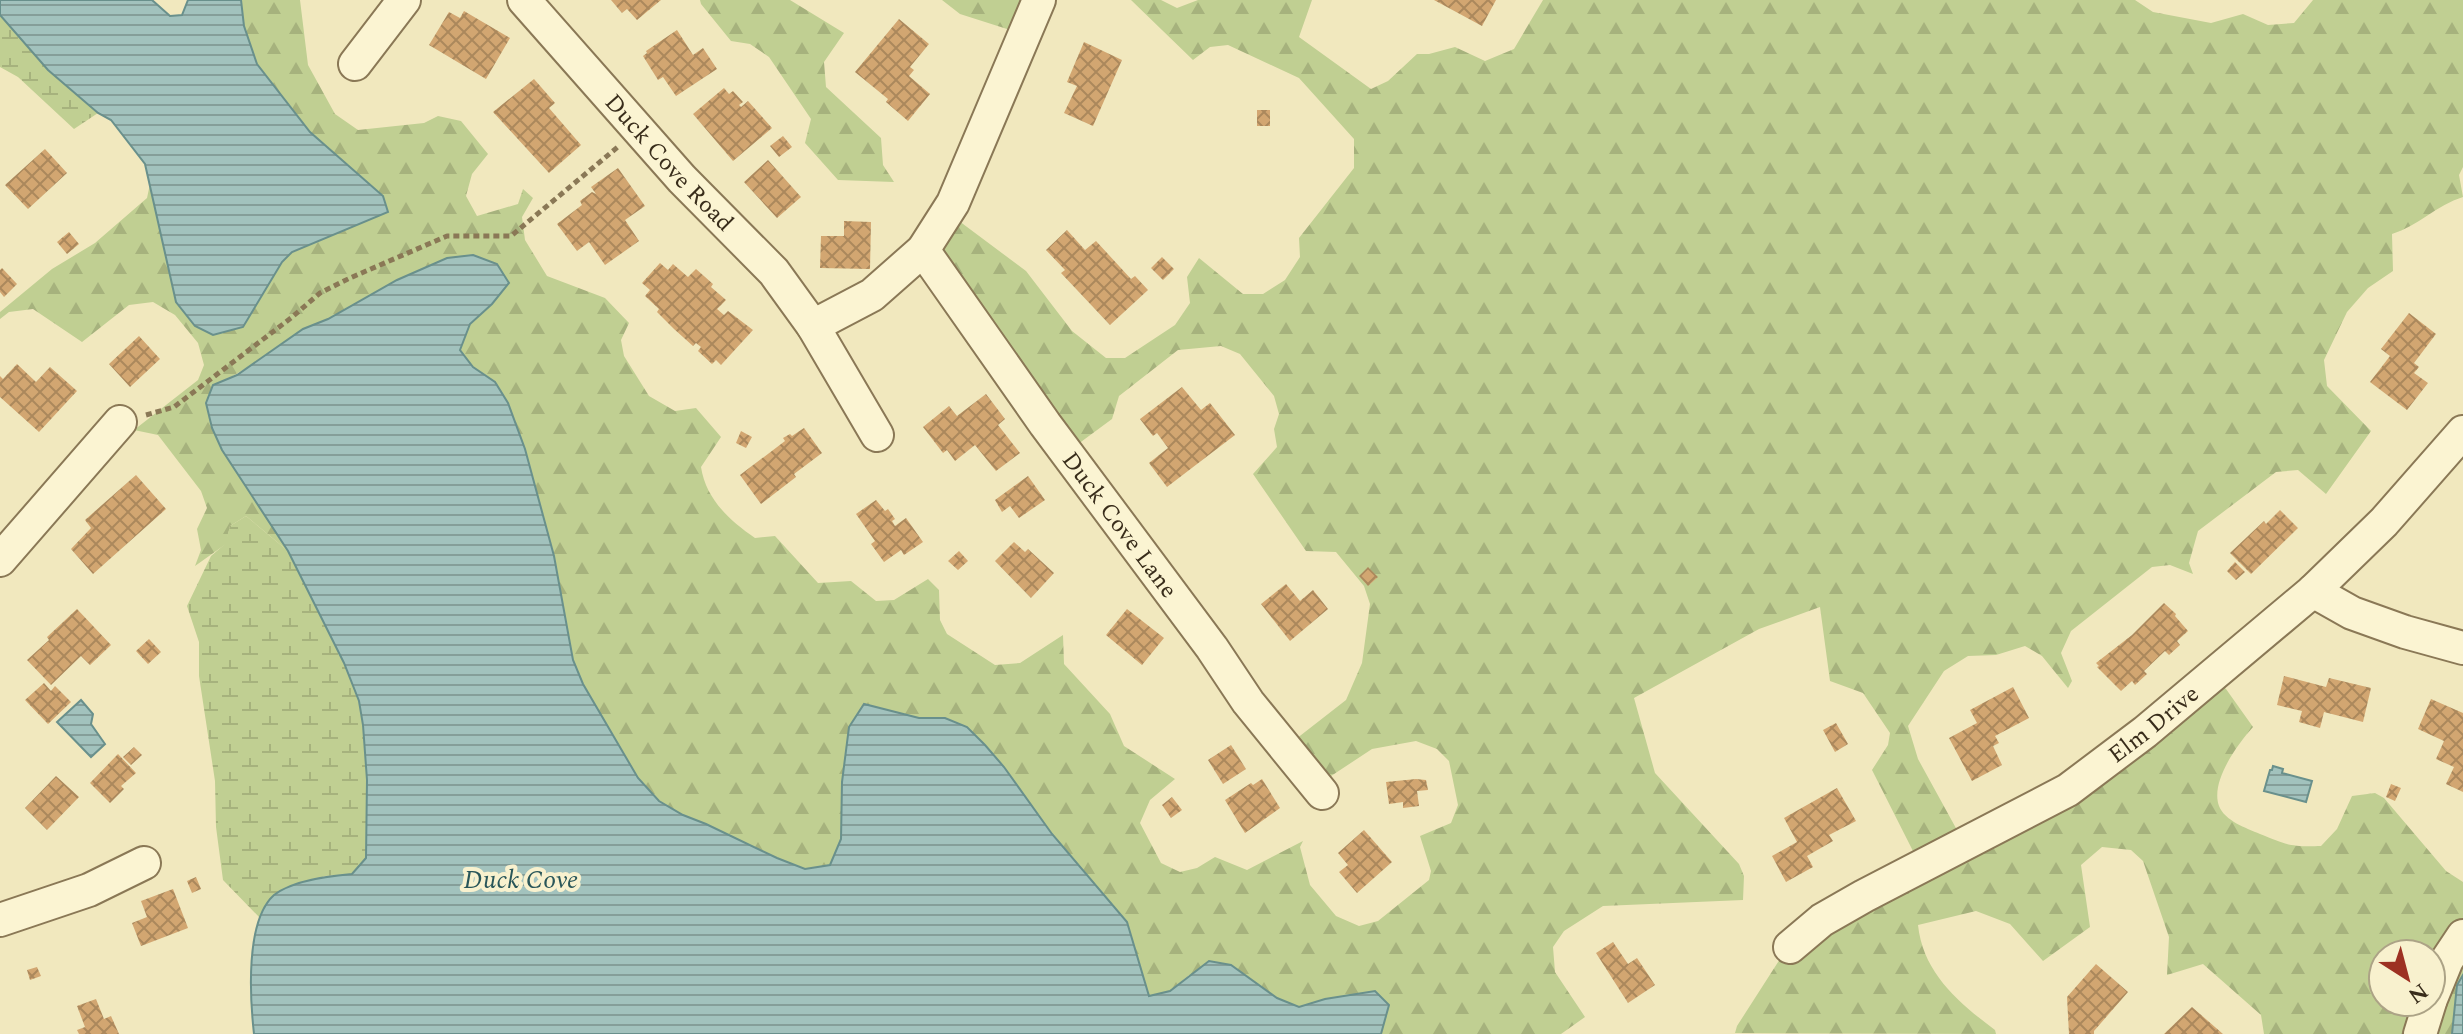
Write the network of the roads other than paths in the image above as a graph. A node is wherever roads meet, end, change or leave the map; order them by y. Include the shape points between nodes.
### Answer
1 (404, 0) edge
2 (524, 0) edge
3 (1039, 0) edge
4 (355, 64) dead end
5 (923, 250) junction
6 (813, 326) junction
7 (120, 422) road end
8 (2463, 432) edge
9 (877, 435) dead end
10 (0, 560) edge
11 (2313, 591) junction
12 (2463, 648) edge
13 (1322, 793) dead end
14 (144, 863) dead end
15 (0, 920) edge
16 (2463, 936) edge
17 (1790, 947) dead end
18 (2447, 960) edge

1 - 4 street
2 - 6 street, Duck Cove Road via 682,179 774,272
3 - 5 street via 953,203
5 - 6 street via 872,295
5 - 13 street, Duck Cove Lane via 1248,702
6 - 9 street, Duck Cove Road
7 - 10 street
8 - 11 street, Elm Drive via 2384,522
11 - 12 street via 2352,613
11 - 17 street, Elm Drive via 2068,790 1864,896 1822,920
14 - 15 street via 89,890
16 - 18 street

